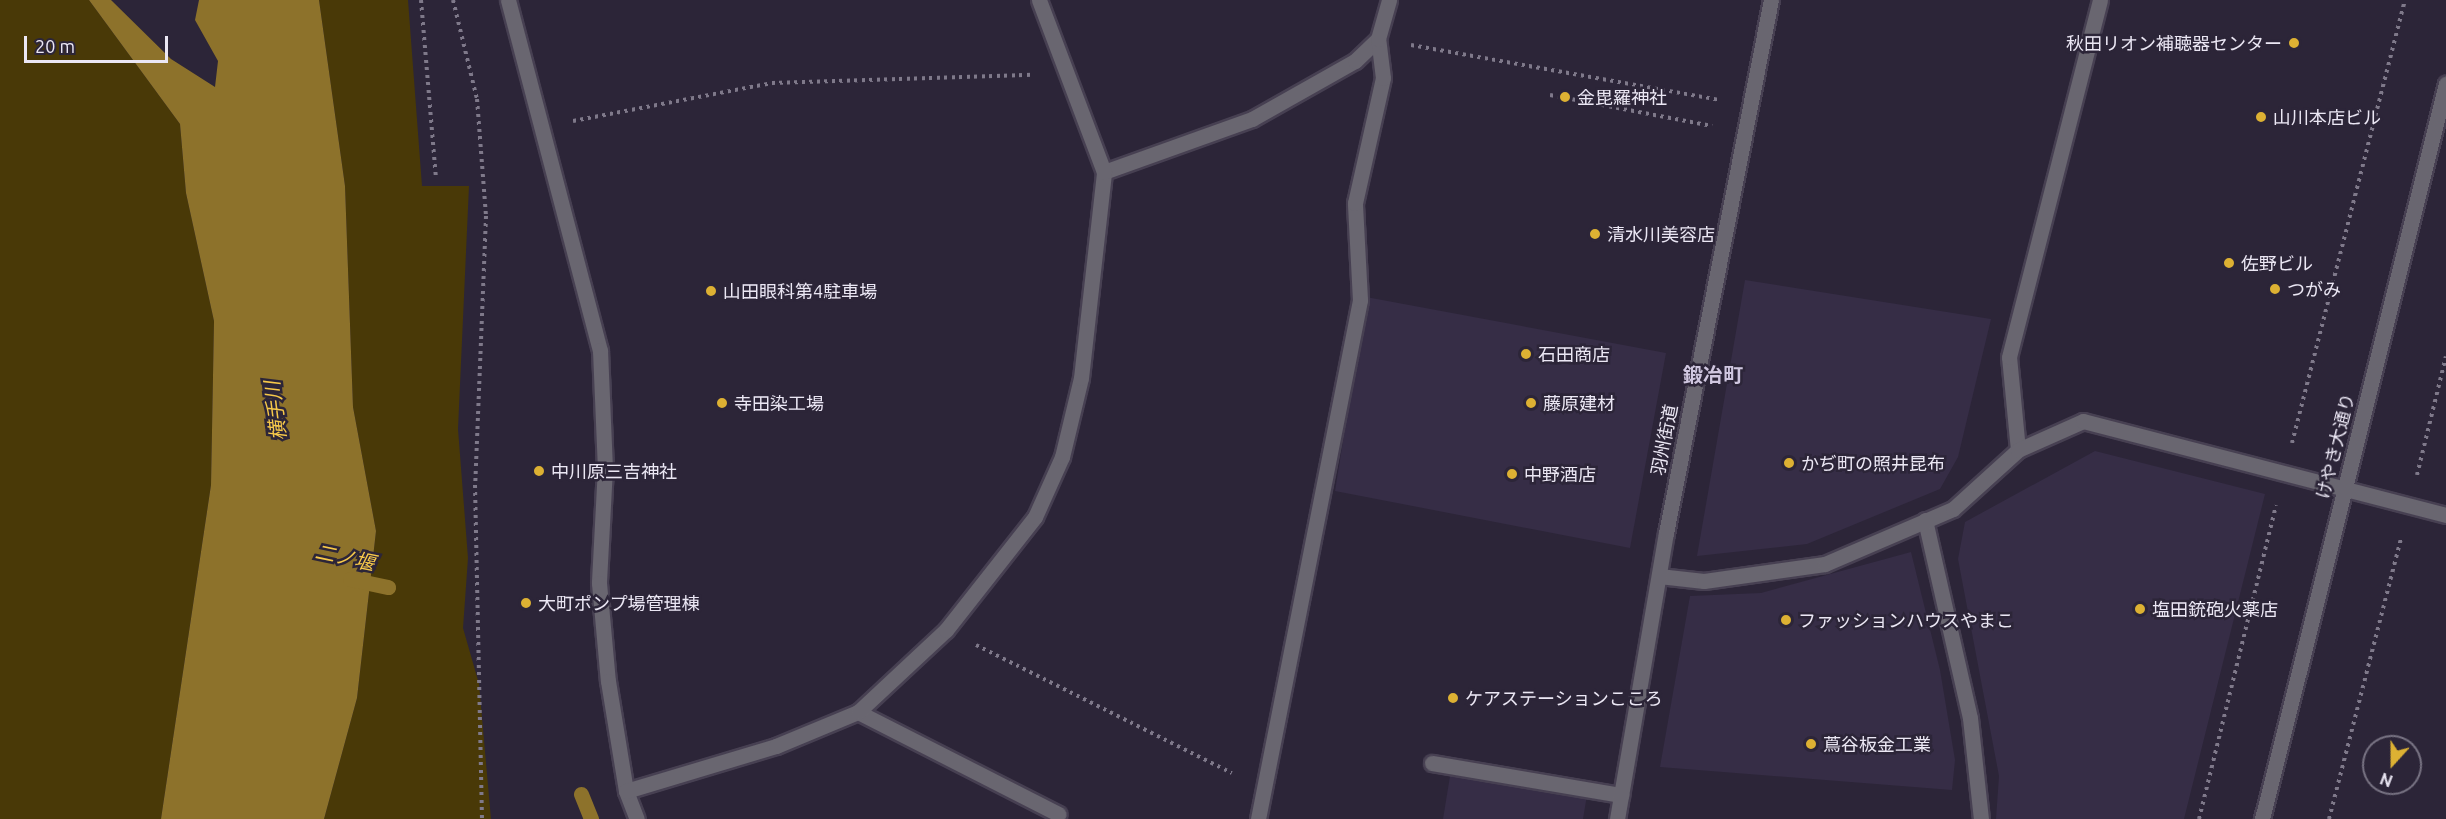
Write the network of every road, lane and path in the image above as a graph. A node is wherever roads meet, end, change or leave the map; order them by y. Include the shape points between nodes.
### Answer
1 (421, 0) edge
2 (453, 0) edge
3 (508, 0) edge
4 (1039, 0) edge
5 (1389, 0) edge
6 (1771, 0) edge
7 (2100, 0) edge
8 (2405, 0) edge
9 (1378, 39) junction
10 (1066, 74) junction
11 (2446, 84) edge
12 (1550, 95) dead end
13 (1747, 105) junction
14 (543, 127) junction
15 (1742, 132) junction
16 (1104, 172) junction
17 (436, 177) dead end
18 (2446, 356) edge
19 (2018, 450) junction
20 (2284, 474) junction
21 (2344, 488) junction
22 (2409, 505) junction
23 (2446, 515) edge
24 (1925, 520) junction
25 (1659, 576) junction
26 (946, 630) junction
27 (858, 712) junction
28 (1432, 763) dead end
29 (1265, 789) junction
30 (626, 791) junction
31 (1622, 795) junction
32 (1058, 814) dead end
33 (482, 819) edge
34 (637, 819) edge
35 (1258, 819) edge
36 (1617, 819) edge
37 (1981, 819) edge
38 (2199, 819) edge
39 (2262, 819) edge
40 (2329, 819) edge

1 - 17 path
2 - 33 path via 477,99 486,216 475,485
3 - 14 street
4 - 10 street
5 - 9 street
6 - 13 street, 羽州街道
7 - 19 street via 2009,357
8 - 20 path
9 - 13 path
9 - 16 street via 1355,61 1252,119
9 - 29 street via 1383,78 1355,203 1360,300
10 - 14 path via 772,83
10 - 16 street
11 - 21 street, けやき大通り
12 - 15 path
13 - 15 street, 羽州街道
14 - 30 street via 600,350 605,467 599,583
15 - 25 street, 羽州街道
16 - 26 street via 1081,378 1062,457 1035,517
18 - 22 path
19 - 20 street via 2083,421
19 - 24 street via 1953,508
20 - 21 street
20 - 38 path
21 - 22 street
21 - 39 street, けやき大通り
22 - 23 street
22 - 40 path
24 - 25 street via 1825,564 1704,580
24 - 37 street via 1971,718
25 - 31 street, 羽州街道
26 - 27 street
26 - 29 path
27 - 30 street via 776,747
27 - 32 street
28 - 31 street
29 - 35 street
30 - 34 street
31 - 36 street, 羽州街道

